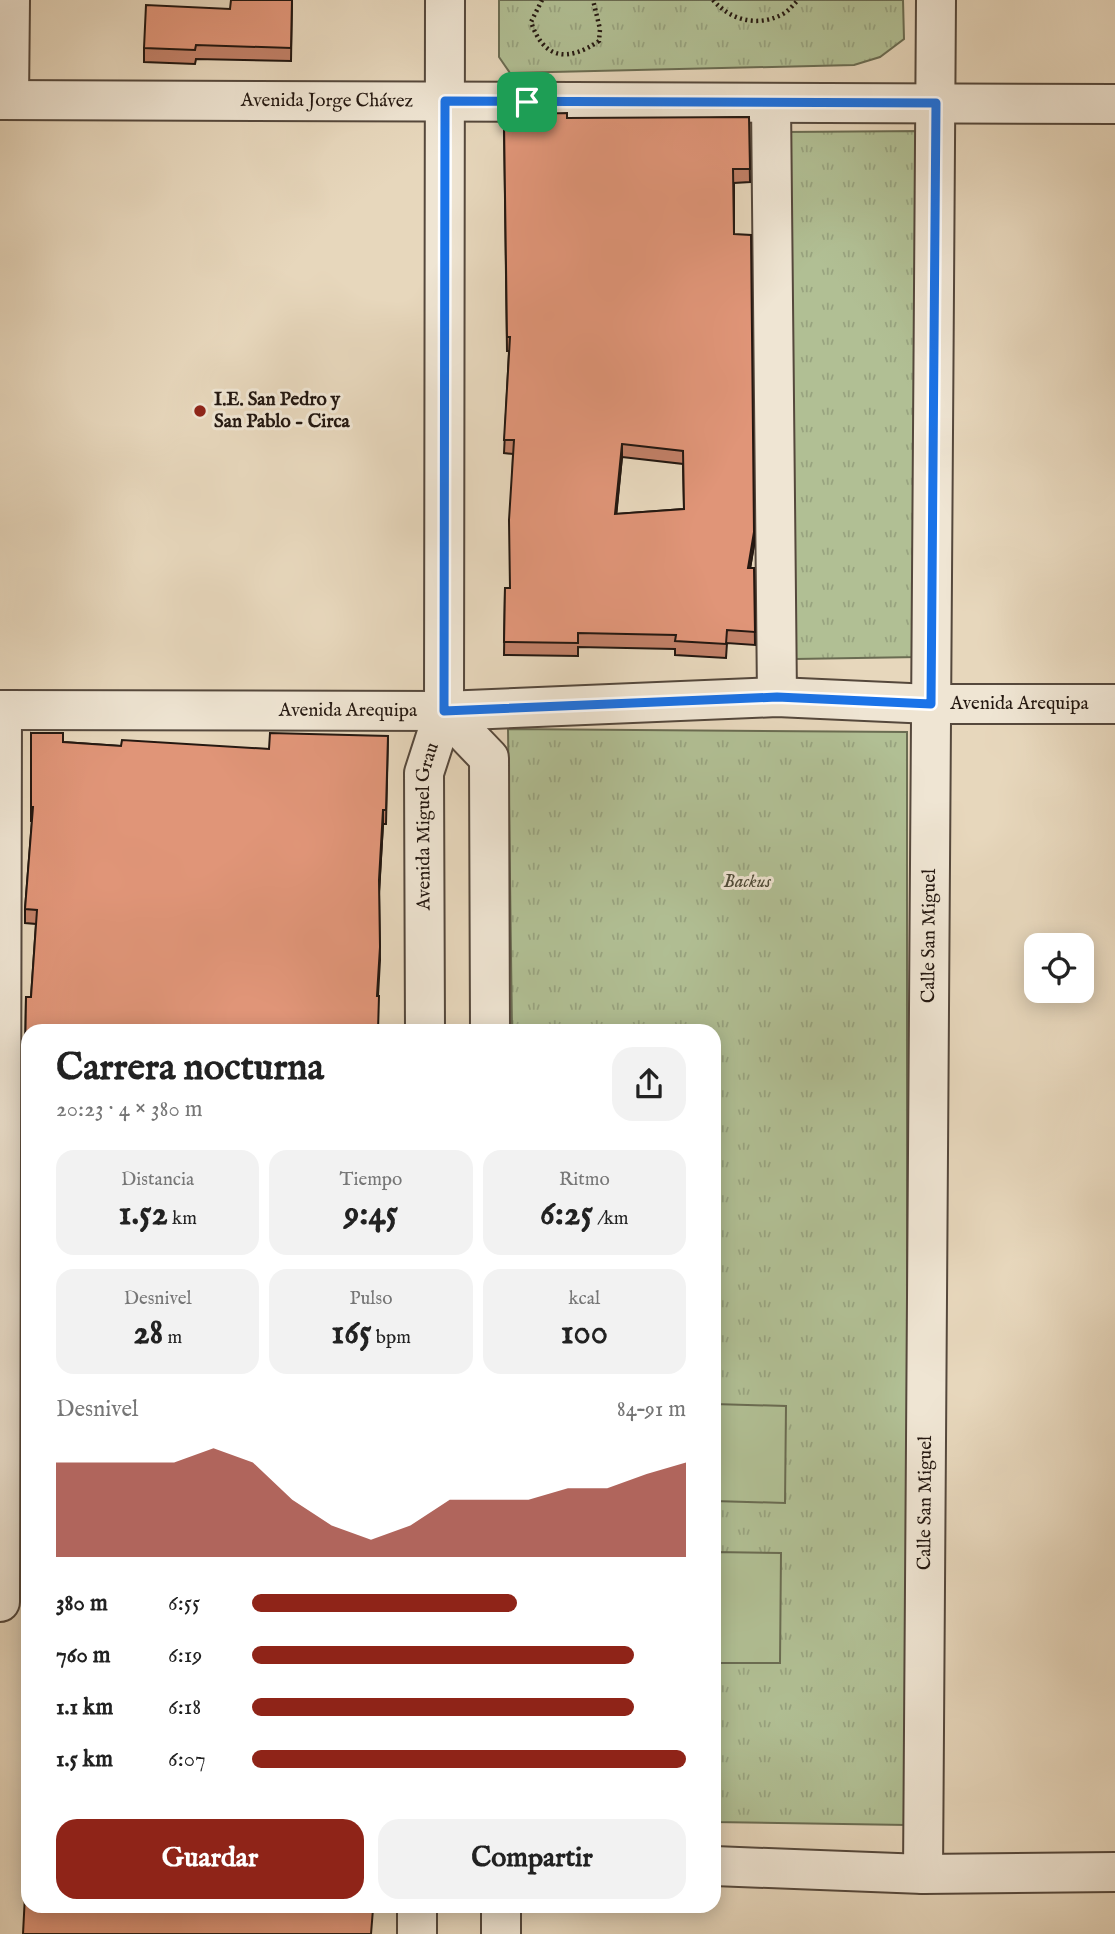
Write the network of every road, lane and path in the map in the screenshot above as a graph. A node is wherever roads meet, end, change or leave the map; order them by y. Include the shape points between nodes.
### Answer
1 (10, 0) edge
2 (445, 0) edge
3 (542, 0) edge
4 (593, 0) edge
5 (713, 0) edge
6 (799, 0) edge
7 (936, 0) edge
8 (4, 100) edge
9 (445, 101) junction
10 (771, 103) junction
11 (936, 103) junction
12 (1115, 104) edge
13 (777, 697) junction
14 (931, 704) junction
15 (1115, 704) edge
16 (1, 710) edge
17 (444, 711) junction
18 (425, 1024) edge
19 (490, 1024) edge
20 (0, 1255) edge
21 (21, 1255) edge
22 (0, 1602) edge
23 (721, 1866) edge
24 (1115, 1872) edge
25 (923, 1874) junction
26 (417, 1913) edge
27 (501, 1913) edge
28 (417, 1934) edge
29 (501, 1934) edge

1 - 8 street
2 - 9 street
3 - 4 path via 531,22 536,36 546,49 569,55 599,41
5 - 6 path via 721,9 749,22 783,15
7 - 11 street, Calle San Miguel
8 - 9 street, Avenida Jorge Chávez
9 - 10 street, Avenida Jorge Chávez
9 - 17 street
10 - 11 street, Avenida Jorge Chávez
10 - 13 street
11 - 12 street, Avenida Jorge Chávez
11 - 14 street, Calle San Miguel
13 - 14 street, Avenida Arequipa
13 - 17 street, Avenida Arequipa
14 - 15 street, Avenida Arequipa
14 - 25 street, Calle San Miguel
16 - 17 street, Avenida Arequipa
16 - 20 street
17 - 18 street, Avenida Miguel Grau via 424,773
17 - 19 street, Avenida Miguel Grau via 489,758
20 - 21 street
20 - 22 street
23 - 25 street
24 - 25 street
26 - 28 street
27 - 29 street

